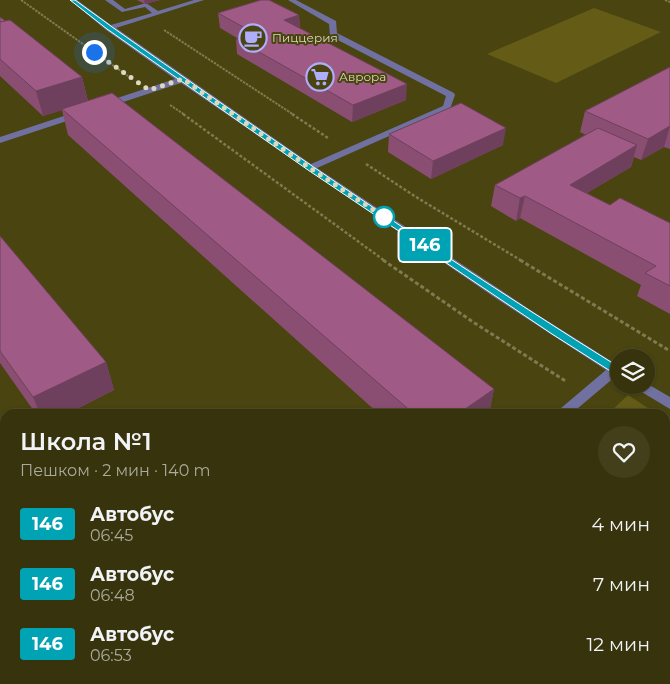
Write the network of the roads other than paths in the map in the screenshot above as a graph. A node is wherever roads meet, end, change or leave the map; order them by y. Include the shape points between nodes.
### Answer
1 (73, 0) edge
2 (108, 0) edge
3 (201, 0) edge
4 (291, 0) edge
5 (156, 13) junction
6 (109, 28) junction
7 (183, 79) junction
8 (0, 140) edge
9 (310, 168) junction
10 (610, 366) edge
11 (610, 376) edge
12 (654, 394) edge
13 (670, 404) edge
14 (567, 409) edge

1 - 6 street
2 - 5 street via 124,11 146,5
3 - 5 street
4 - 9 street via 333,23 333,34 450,95 447,107
5 - 6 street
6 - 7 street
7 - 8 street
7 - 9 street
9 - 10 street
11 - 14 street
12 - 13 street

